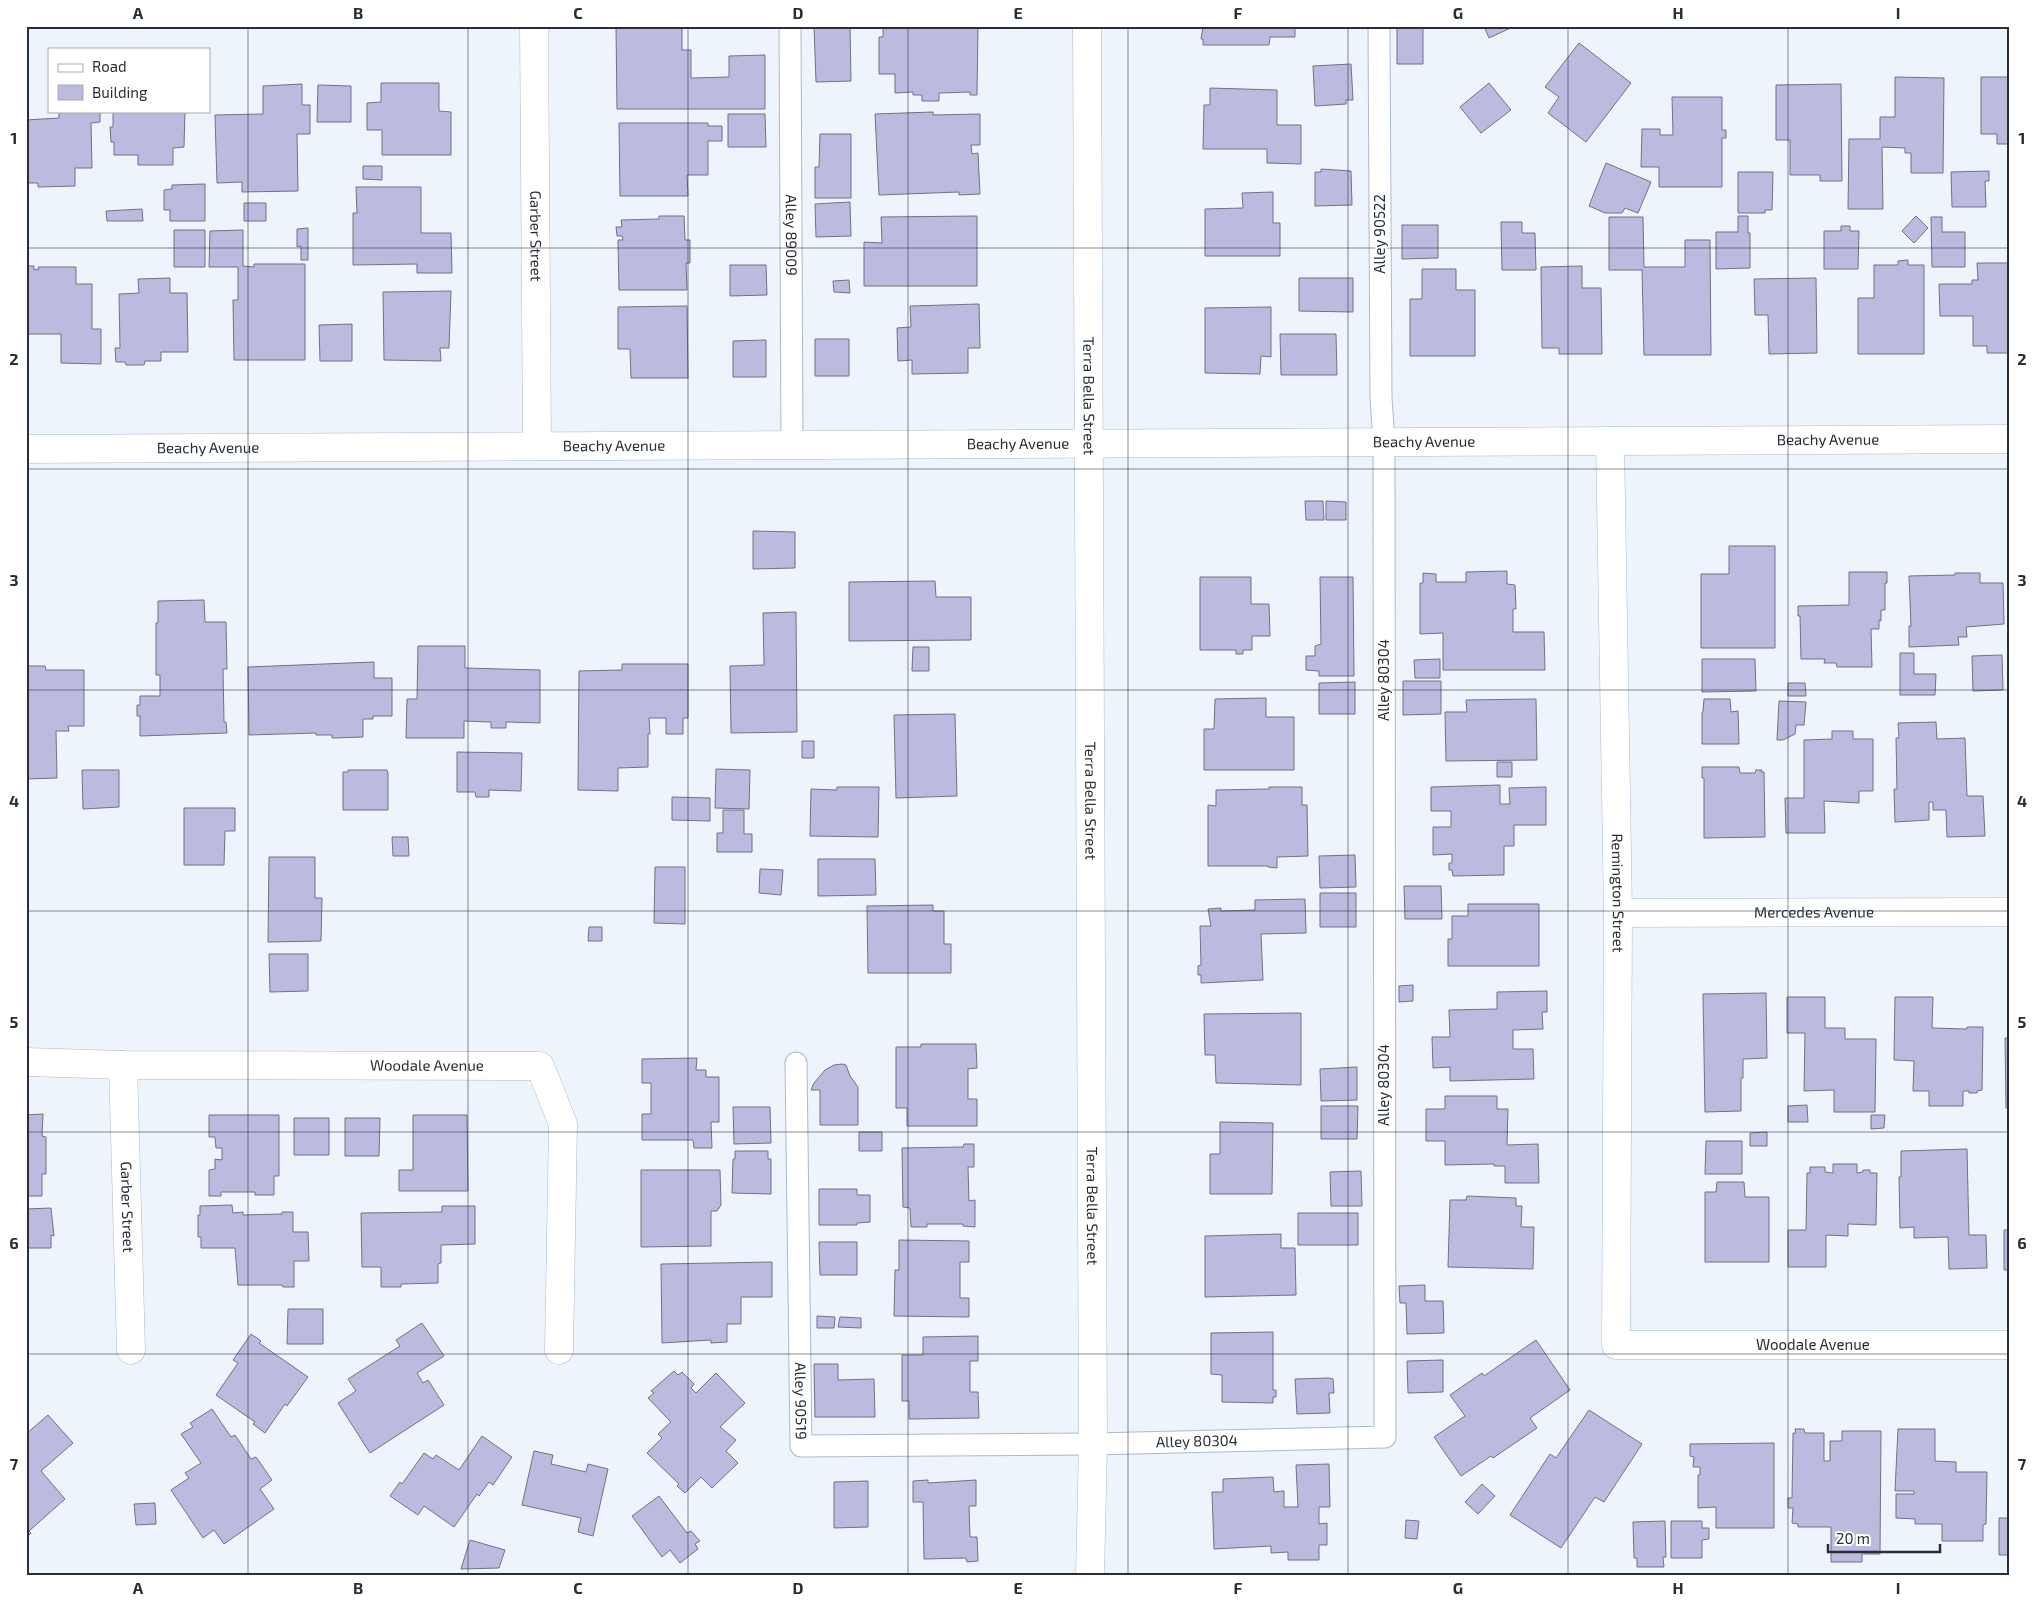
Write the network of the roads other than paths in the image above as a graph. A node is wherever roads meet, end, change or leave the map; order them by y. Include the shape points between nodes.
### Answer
1 (534, 26) edge
2 (790, 26) edge
3 (1086, 26) edge
4 (1379, 26) edge
5 (2010, 439) edge
6 (1384, 441) junction
7 (1610, 441) junction
8 (792, 444) junction
9 (1088, 444) junction
10 (538, 445) junction
11 (26, 448) edge
12 (2010, 912) edge
13 (1618, 913) junction
14 (26, 1062) edge
15 (796, 1063) dead end
16 (123, 1065) junction
17 (1616, 1345) joint
18 (2010, 1345) edge
19 (132, 1350) dead end
20 (559, 1350) dead end
21 (1093, 1444) junction
22 (1090, 1573) edge

1 - 10 street, Garber Street
2 - 8 lane, Alley 89009
3 - 9 street, Terra Bella Street
4 - 6 lane, Alley 90522
5 - 7 street, Beachy Avenue
6 - 7 street, Beachy Avenue
6 - 9 street, Beachy Avenue
6 - 21 lane, Alley 80304 via 1385,1437
7 - 13 street, Remington Street
8 - 9 street, Beachy Avenue
8 - 10 street, Beachy Avenue
9 - 21 street, Terra Bella Street
10 - 11 street, Beachy Avenue
12 - 13 street, Mercedes Avenue
13 - 17 street, Remington Street
14 - 16 street, Woodale Avenue
15 - 21 lane, Alley 90519 via 800,1446
16 - 19 street, Garber Street
16 - 20 street, Woodale Avenue via 540,1066 563,1124
17 - 18 street, Woodale Avenue
21 - 22 street, Terra Bella Street

